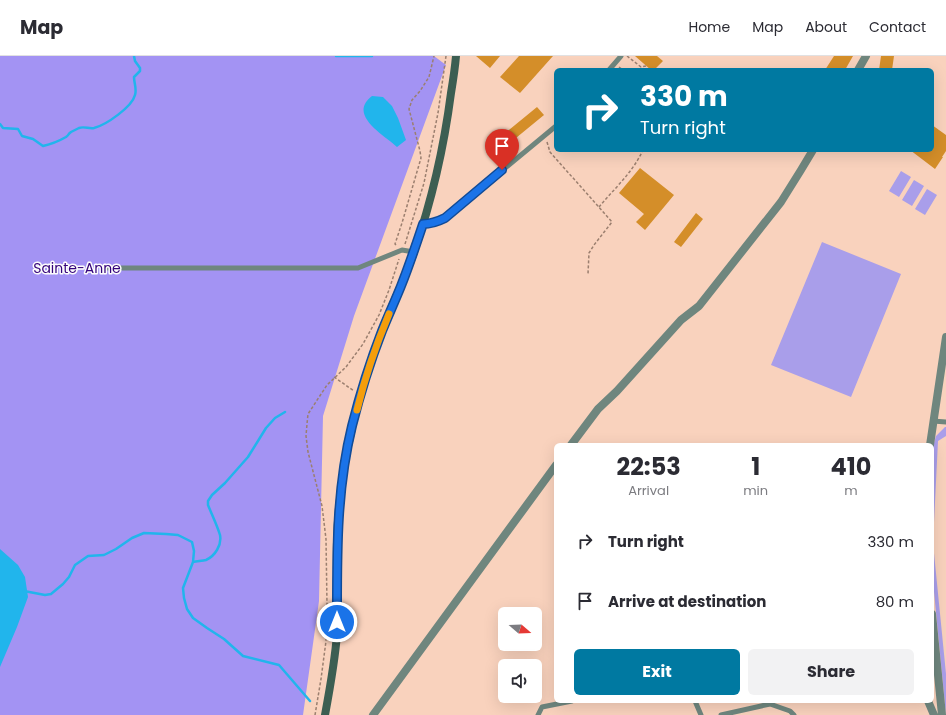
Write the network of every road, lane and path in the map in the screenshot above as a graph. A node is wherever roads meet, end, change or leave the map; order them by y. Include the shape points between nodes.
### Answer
1 (434, 56) edge
2 (456, 56) edge
3 (621, 56) edge
4 (627, 56) edge
5 (866, 56) edge
6 (646, 66) dead end
7 (611, 68) edge
8 (859, 68) edge
9 (554, 128) edge
10 (549, 132) junction
11 (642, 152) edge
12 (812, 152) edge
13 (599, 207) junction
14 (423, 224) junction
15 (402, 250) junction
16 (414, 252) junction
17 (104, 268) dead end
18 (588, 274) dead end
19 (946, 337) edge
20 (334, 377) dead end
21 (360, 396) junction
22 (933, 421) junction
23 (946, 422) edge
24 (572, 443) edge
25 (930, 443) edge
26 (554, 468) edge
27 (934, 634) edge
28 (563, 703) edge
29 (696, 703) edge
30 (929, 703) edge
31 (325, 715) edge
32 (373, 715) edge
33 (538, 715) edge
34 (701, 715) edge
35 (721, 715) edge
36 (794, 715) edge
37 (934, 715) edge
38 (942, 715) edge

1 - 15 path via 429,77 412,100 409,109 421,158 395,244 397,249
2 - 14 main road via 444,141
3 - 7 lane
4 - 6 path via 641,67
5 - 8 street
9 - 10 lane
10 - 13 path via 547,143 550,152
10 - 14 lane via 445,218
11 - 13 path via 630,172
12 - 24 street via 781,202 699,306 681,320 598,409
13 - 18 path via 612,222 589,253
14 - 16 main road
15 - 16 lane
15 - 17 lane via 358,268
16 - 21 main road via 382,331
19 - 22 street
20 - 21 path
21 - 31 main road via 347,450 339,509 337,633
22 - 23 lane
22 - 25 street
26 - 32 street
27 - 38 street
28 - 33 lane via 542,708
29 - 34 lane
30 - 37 street
35 - 36 lane via 770,704

